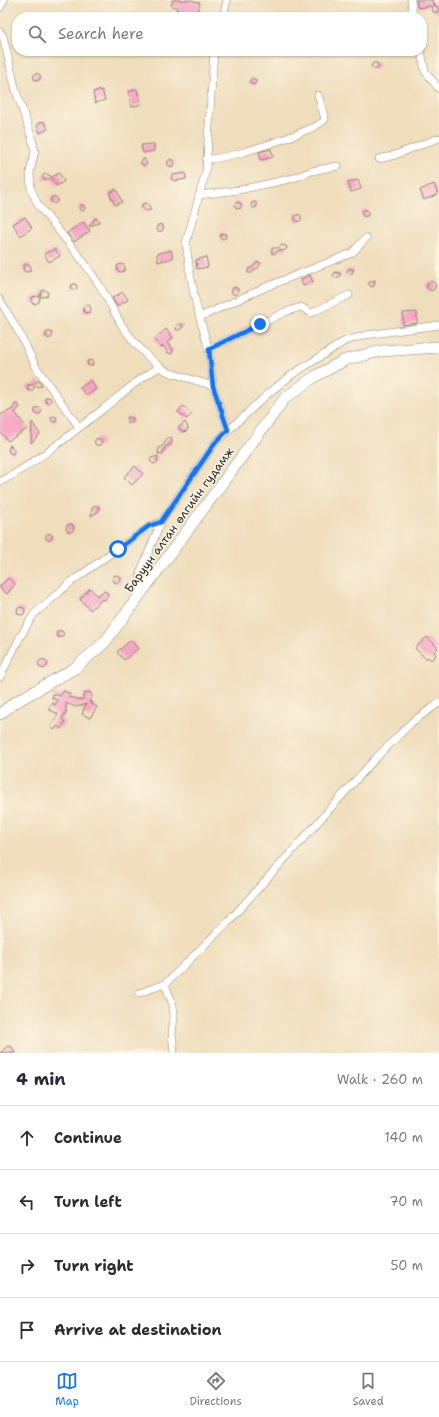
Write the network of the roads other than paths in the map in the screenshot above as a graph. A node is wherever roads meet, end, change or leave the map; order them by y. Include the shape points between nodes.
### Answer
1 (4, 0) edge
2 (227, 0) edge
3 (411, 0) edge
4 (0, 8) edge
5 (224, 12) edge
6 (412, 12) edge
7 (0, 32) edge
8 (214, 56) edge
9 (422, 56) edge
10 (439, 89) edge
11 (318, 95) dead end
12 (439, 138) edge
13 (379, 159) dead end
14 (206, 160) junction
15 (338, 166) dead end
16 (199, 195) junction
17 (366, 238) dead end
18 (349, 295) dead end
19 (0, 300) edge
20 (200, 318) junction
21 (439, 325) edge
22 (439, 347) edge
23 (209, 349) junction
24 (160, 367) junction
25 (213, 386) junction
26 (79, 427) junction
27 (228, 430) junction
28 (0, 482) edge
29 (161, 522) junction
30 (146, 586) junction
31 (0, 677) edge
32 (439, 703) edge
33 (0, 714) edge
34 (165, 984) junction
35 (139, 993) dead end
36 (174, 1053) edge

1 - 4 street
2 - 5 street
3 - 6 street
7 - 24 street via 35,151 30,172 31,189 38,205 92,274 134,342
8 - 14 street
9 - 10 street via 425,71
11 - 14 street via 325,119 314,128 239,153
12 - 13 street
14 - 16 street via 206,172
15 - 16 street via 239,190
16 - 20 street via 186,244
17 - 20 street via 352,253 266,287
18 - 23 street via 311,313 301,307 285,312
19 - 26 street via 36,367
20 - 23 street
21 - 27 street via 366,335 345,342 270,392
22 - 30 main road, Баруун алтан өлгийн гудамж via 381,351 345,360 314,377 285,398
23 - 25 street
24 - 25 street via 168,372
24 - 26 street via 145,375
25 - 27 street
26 - 28 street via 19,472
27 - 29 street via 215,443
29 - 30 street via 140,573 141,580
29 - 31 street via 149,526 104,558 34,614
30 - 33 main road, Баруун алтан өлгийн гудамж via 105,642 75,668 14,703
32 - 34 street via 412,722 376,758 231,918
34 - 35 street
34 - 36 street via 173,1006

